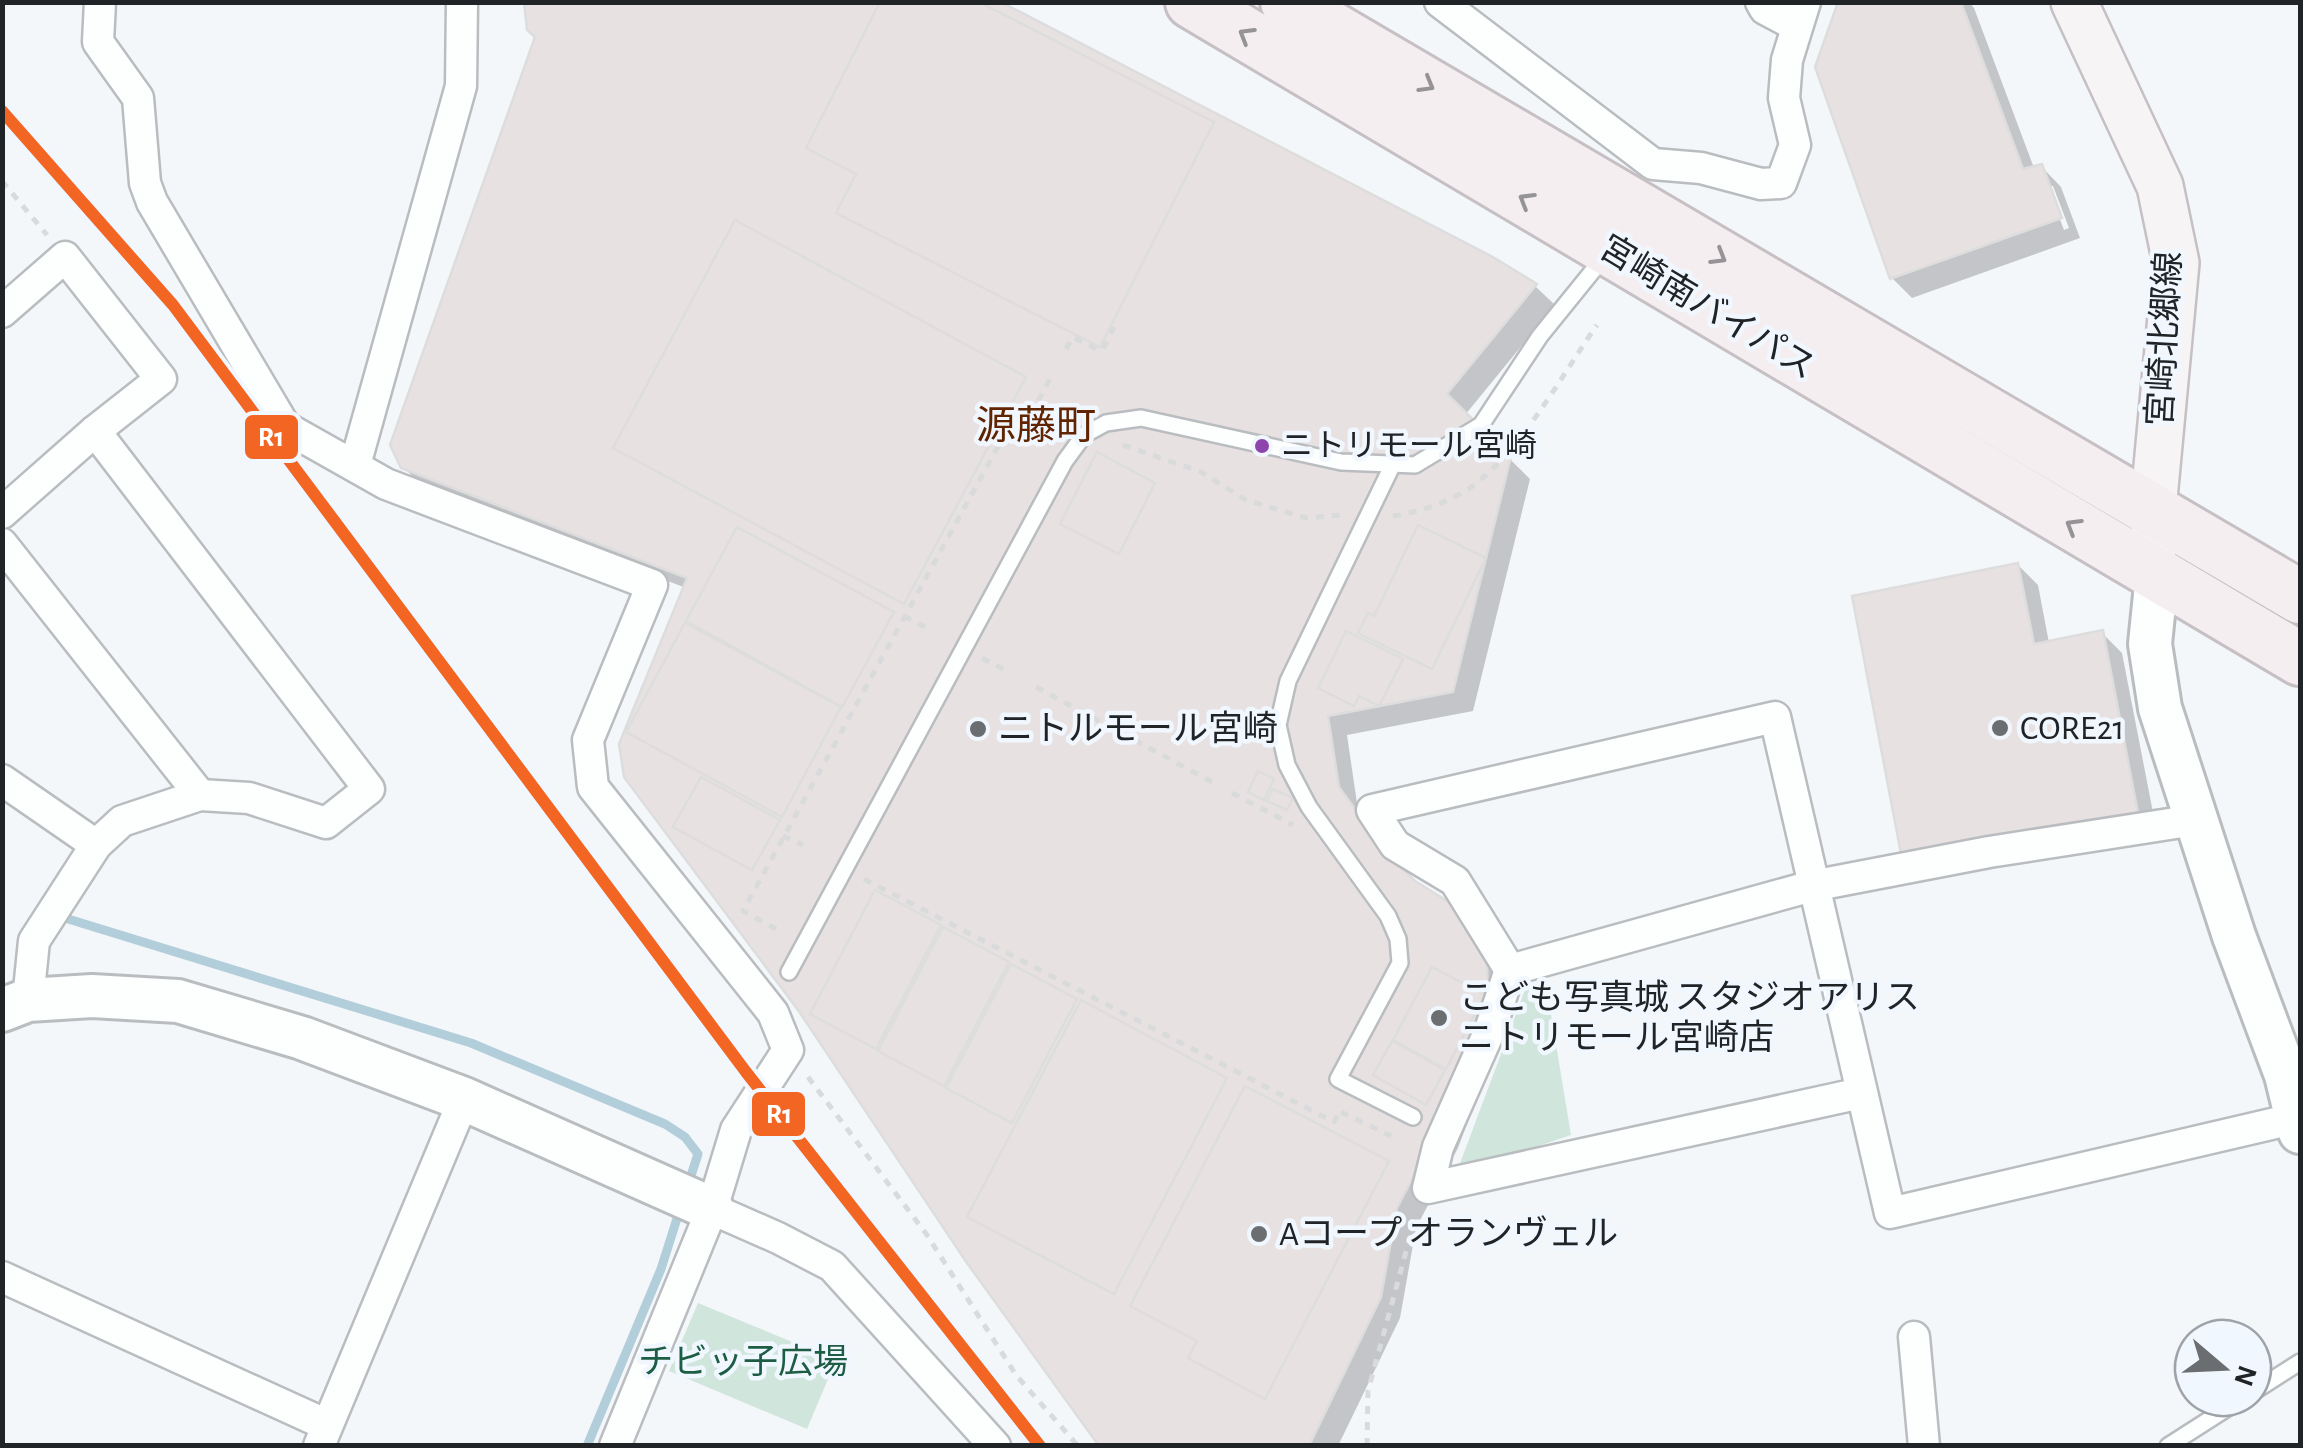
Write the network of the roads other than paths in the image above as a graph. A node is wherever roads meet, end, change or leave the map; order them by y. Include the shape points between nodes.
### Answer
1 (100, 2) edge
2 (462, 2) edge
3 (1192, 2) edge
4 (1287, 2) edge
5 (1440, 2) edge
6 (1762, 2) edge
7 (2074, 2) edge
8 (1801, 14) edge
9 (1633, 207) junction
10 (2, 312) edge
11 (94, 430) junction
12 (1393, 464) junction
13 (355, 466) junction
14 (2154, 508) junction
15 (2, 513) edge
16 (2, 544) edge
17 (2157, 576) junction
18 (2300, 597) edge
19 (2300, 658) edge
20 (2, 780) edge
21 (200, 796) junction
22 (2196, 820) junction
23 (96, 845) junction
24 (1812, 886) junction
25 (1510, 970) junction
26 (789, 972) dead end
27 (15, 1005) edge
28 (1861, 1093) junction
29 (464, 1099) junction
30 (1413, 1116) dead end
31 (2299, 1125) edge
32 (712, 1208) junction
33 (2, 1277) edge
34 (1914, 1337) dead end
35 (2300, 1362) edge
36 (2273, 1379) edge
37 (2212, 1418) edge
38 (323, 1435) edge
39 (615, 1446) edge
40 (995, 1446) edge
41 (1924, 1446) edge
42 (2168, 1446) edge

1 - 13 street via 98,42 138,98 152,202 285,428
2 - 13 street via 461,86
9 -> 3 highway, 宮崎南バイパス
4 -> 9 highway, 宮崎南バイパス
5 - 9 street
6 - 8 street via 1766,9
7 - 14 main road, 宮崎北郷線 via 2160,186 2176,263
8 - 9 street via 1784,98 1795,145 1780,183 1701,168
9 - 12 lane via 1481,426 1415,465
9 -> 14 highway, 宮崎南バイパス
17 -> 9 highway, 宮崎南バイパス
10 - 11 street via 65,257 161,380
11 - 15 street
11 - 21 street via 369,789 326,823 249,798
12 - 26 lane via 1341,462 1141,418 1106,423 1084,435
12 - 30 lane via 1288,681 1278,724 1309,807 1398,939 1400,963 1338,1079
13 - 32 street via 386,484 652,584 588,740 593,788 772,1013 788,1050 736,1130
14 - 17 main road, 宮崎北郷線
14 - 18 highway, 宮崎南バイパス
16 - 21 street
17 - 19 highway, 宮崎南バイパス
17 - 22 street via 2152,660 2160,708
20 - 23 street
21 - 23 street via 122,821
22 - 24 street
22 - 31 street
23 - 27 street via 34,941
24 - 25 street
24 - 25 street via 1775,716 1372,810 1395,845 1455,880
24 - 28 street
25 - 28 street via 1438,1147 1428,1188
27 - 29 street via 92,996 178,1001 302,1038
28 - 31 street via 1890,1213
29 - 32 street
29 - 38 street
32 - 39 street
32 - 40 street via 832,1266
33 - 38 street
34 - 41 street
35 - 36 lane
37 - 42 lane

